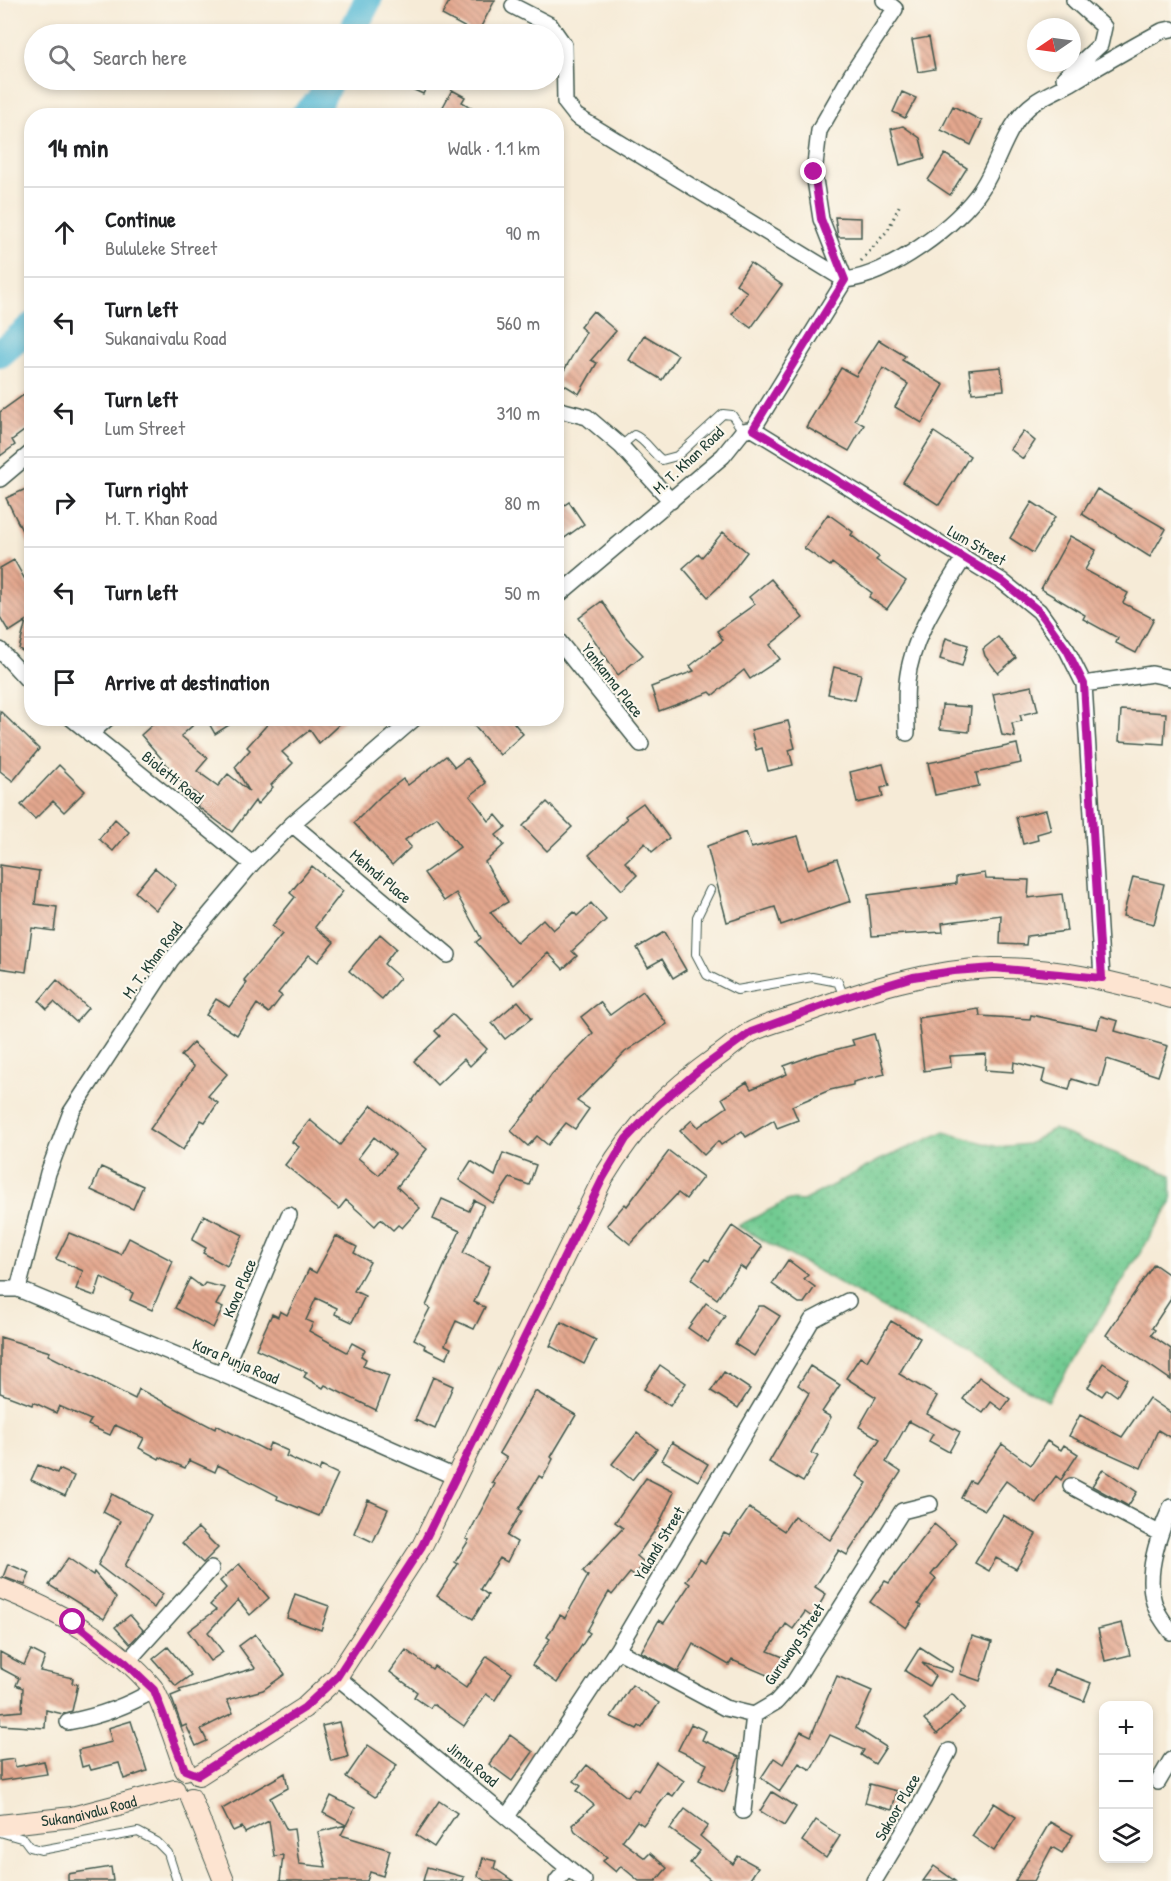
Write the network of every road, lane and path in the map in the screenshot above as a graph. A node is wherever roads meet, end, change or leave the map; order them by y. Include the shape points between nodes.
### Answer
1 (1074, 0) edge
2 (893, 3) edge
3 (513, 6) dead end
4 (548, 24) edge
5 (1171, 29) edge
6 (564, 45) edge
7 (1034, 103) junction
8 (901, 202) dead end
9 (845, 280) junction
10 (564, 411) edge
11 (748, 430) junction
12 (621, 446) junction
13 (24, 459) edge
14 (0, 479) edge
15 (671, 501) junction
16 (963, 559) junction
17 (564, 590) edge
18 (564, 648) edge
19 (0, 650) edge
20 (24, 676) edge
21 (1171, 678) edge
22 (1084, 684) junction
23 (80, 726) edge
24 (99, 726) edge
25 (406, 726) edge
26 (908, 733) dead end
27 (90, 734) junction
28 (641, 744) dead end
29 (292, 824) junction
30 (252, 864) junction
31 (710, 890) dead end
32 (448, 956) dead end
33 (1102, 978) junction
34 (844, 998) junction
35 (1171, 998) edge
36 (289, 1215) dead end
37 (0, 1289) edge
38 (18, 1289) junction
39 (848, 1301) dead end
40 (222, 1374) junction
41 (455, 1477) junction
42 (1071, 1486) dead end
43 (930, 1504) dead end
44 (1171, 1507) edge
45 (1159, 1533) junction
46 (211, 1569) dead end
47 (0, 1588) edge
48 (1171, 1632) edge
49 (617, 1650) junction
50 (126, 1663) junction
51 (337, 1677) junction
52 (154, 1690) junction
53 (754, 1715) junction
54 (68, 1722) dead end
55 (949, 1751) dead end
56 (1171, 1760) edge
57 (192, 1772) junction
58 (1158, 1782) dead end
59 (183, 1794) junction
60 (743, 1811) dead end
61 (508, 1815) junction
62 (0, 1825) edge
63 (0, 1832) edge
64 (568, 1868) junction
65 (177, 1881) edge
66 (225, 1881) edge
67 (557, 1881) edge
68 (584, 1881) edge
69 (874, 1881) edge

1 - 7 street via 1104,27 1100,45
2 - 9 street via 819,131 814,172 821,219
3 - 4 street
5 - 7 street
6 - 9 street via 565,102 576,116
7 - 9 street via 1016,120 982,188 967,208 928,242 895,263 860,279
8 - 9 path via 888,230
9 - 11 street, M. T. Khan Road
10 - 12 street via 587,417
11 - 12 lane via 732,415 723,414 677,456 662,460 634,435
11 - 15 street, M. T. Khan Road
11 - 16 street, Lum Street
12 - 15 street
13 - 14 street
15 - 17 street, M. T. Khan Road
16 - 22 street, Lum Street via 1002,581 1039,611 1067,650
16 - 26 street via 916,646 907,680
18 - 28 street, Yankanna Place
19 - 20 street
21 - 22 street via 1152,674
22 - 33 street, Lum Street
23 - 27 street, Bioletti Road
24 - 27 street
25 - 29 street, M. T. Khan Road
27 - 30 street, Bioletti Road
29 - 30 street, M. T. Khan Road
29 - 32 street, Mehndi Place
30 - 38 street, M. T. Khan Road via 171,960 71,1112 48,1173
31 - 34 lane via 697,916 696,954 707,975 737,990 812,977 838,982
33 - 34 main road via 994,968 954,971 913,977
33 - 35 main road
34 - 41 main road via 751,1032 658,1105 626,1139
36 - 40 street, Kava Place
37 - 38 street, Kara Punja Road
38 - 40 street, Kara Punja Road
39 - 49 street, Yalandi Street via 812,1320
40 - 41 street, Kara Punja Road
41 - 51 main road via 422,1546
42 - 45 street
43 - 53 street, Guruwaya Street via 902,1511 794,1682 776,1701
44 - 45 street
45 - 48 street via 1151,1579 1155,1608
46 - 50 street
47 - 50 main road via 73,1622
49 - 53 street via 725,1708
49 - 61 street, Yalandi Street
50 - 52 main road
51 - 57 main road via 304,1708
51 - 61 street, Jinnu Road
52 - 54 street via 128,1706
52 - 57 main road
53 - 60 street
55 - 69 street, Sakoor Place
56 - 58 street
57 - 59 main road via 201,1788
59 - 62 main road, Sukanaivalu Road via 72,1817
59 - 66 main road
61 - 64 street, Jinnu Road
63 - 65 lane via 24,1839 30,1847 41,1850 138,1832 168,1853
64 - 67 street
64 - 68 street, Jinnu Road

